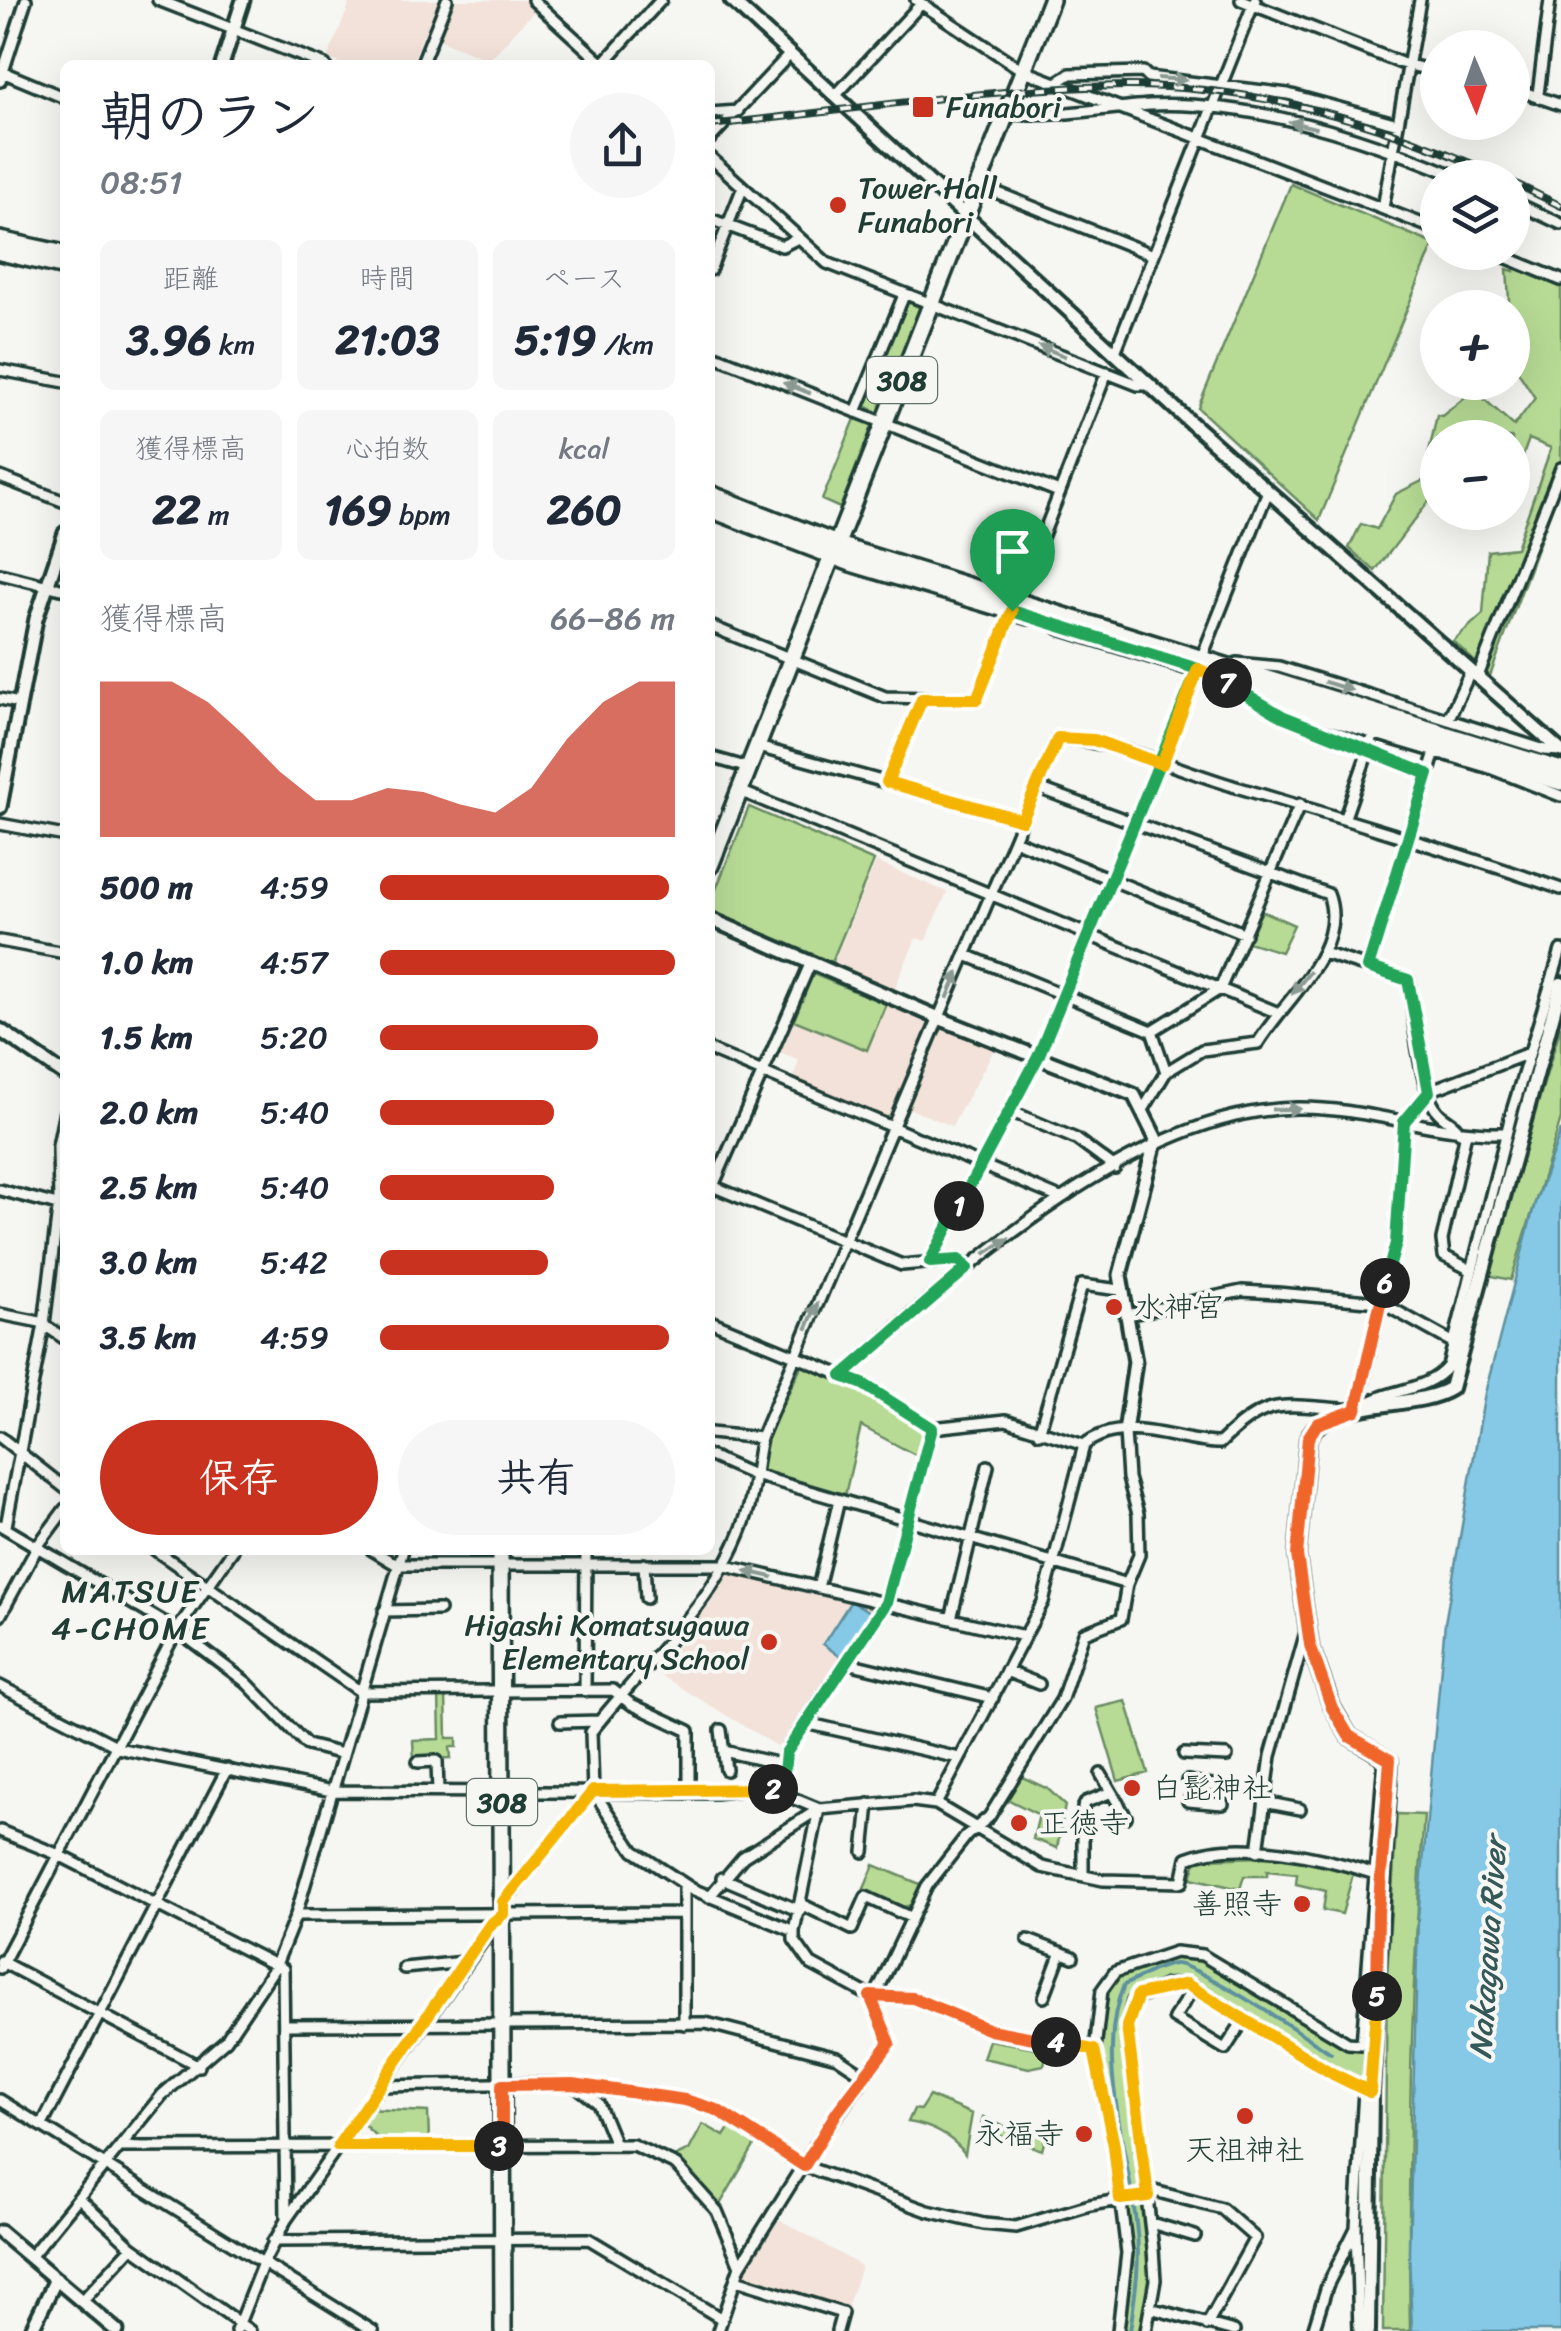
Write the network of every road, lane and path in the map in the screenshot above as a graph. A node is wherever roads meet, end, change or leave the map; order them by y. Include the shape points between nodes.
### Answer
1 (26, 0) edge
2 (158, 0) edge
3 (243, 0) edge
4 (447, 0) edge
5 (533, 0) edge
6 (661, 0) edge
7 (1051, 0) edge
8 (1241, 0) edge
9 (1420, 0) edge
10 (1550, 0) edge
11 (918, 2) edge
12 (1254, 2) edge
13 (739, 3) edge
14 (234, 29) junction
15 (790, 54) junction
16 (224, 60) edge
17 (312, 60) edge
18 (422, 60) edge
19 (598, 60) edge
20 (607, 60) edge
21 (1409, 65) junction
22 (1420, 68) edge
23 (1022, 70) junction
24 (1, 75) edge
25 (1058, 82) junction
26 (1221, 83) junction
27 (1530, 92) edge
28 (1538, 94) junction
29 (60, 96) edge
30 (835, 96) junction
31 (1561, 105) edge
32 (1128, 108) junction
33 (1211, 110) junction
34 (738, 111) junction
35 (715, 113) edge
36 (1013, 114) dead end
37 (1398, 124) junction
38 (715, 134) edge
39 (1200, 136) junction
40 (1394, 152) junction
41 (715, 162) edge
42 (1420, 162) edge
43 (976, 184) junction
44 (743, 187) junction
45 (1383, 208) junction
46 (1530, 209) edge
47 (964, 214) junction
48 (715, 221) edge
49 (1420, 223) edge
50 (1561, 224) edge
51 (728, 226) junction
52 (798, 238) junction
53 (0, 240) edge
54 (0, 252) edge
55 (60, 253) edge
56 (1153, 254) junction
57 (715, 258) edge
58 (1561, 265) edge
59 (60, 266) edge
60 (1530, 267) edge
61 (1558, 279) edge
62 (904, 295) junction
63 (932, 304) junction
64 (1115, 352) junction
65 (715, 356) edge
66 (0, 370) edge
67 (1107, 372) junction
68 (60, 381) edge
69 (1150, 385) junction
70 (856, 412) junction
71 (884, 423) junction
72 (1561, 468) edge
73 (0, 478) edge
74 (1268, 491) junction
75 (1059, 492) junction
76 (715, 496) edge
77 (60, 500) edge
78 (715, 511) edge
79 (60, 548) edge
80 (832, 550) junction
81 (0, 574) edge
82 (48, 583) junction
83 (60, 588) edge
84 (1015, 606) junction
85 (715, 628) edge
86 (790, 658) junction
87 (1204, 665) junction
88 (1474, 673) junction
89 (1278, 686) junction
90 (1251, 697) junction
91 (0, 699) edge
92 (922, 699) junction
93 (19, 703) junction
94 (1448, 720) junction
95 (1374, 734) junction
96 (758, 747) junction
97 (1561, 751) edge
98 (1368, 752) junction
99 (1435, 752) junction
100 (715, 760) edge
101 (1162, 764) junction
102 (749, 768) junction
103 (1561, 770) edge
104 (1428, 774) junction
105 (887, 782) junction
106 (1561, 782) edge
107 (1036, 787) junction
108 (740, 791) junction
109 (1561, 796) edge
110 (1300, 804) junction
111 (0, 808) edge
112 (1346, 816) junction
113 (1022, 820) junction
114 (0, 824) edge
115 (1136, 824) junction
116 (60, 835) edge
117 (1412, 837) junction
118 (1014, 840) junction
119 (715, 854) edge
120 (1271, 873) junction
121 (1113, 880) junction
122 (1561, 889) edge
123 (990, 896) junction
124 (715, 921) edge
125 (1245, 934) junction
126 (1089, 936) junction
127 (0, 940) edge
128 (1561, 950) edge
129 (60, 952) edge
130 (1323, 953) junction
131 (966, 955) junction
132 (811, 962) junction
133 (1368, 967) junction
134 (1561, 984) edge
135 (1220, 990) junction
136 (1065, 995) junction
137 (1276, 1012) junction
138 (940, 1018) junction
139 (0, 1030) edge
140 (1152, 1031) junction
141 (715, 1052) edge
142 (1529, 1053) junction
143 (1038, 1057) junction
144 (60, 1072) edge
145 (1166, 1072) junction
146 (764, 1073) junction
147 (1527, 1083) junction
148 (1429, 1092) junction
149 (1143, 1110) junction
150 (1010, 1111) junction
151 (1404, 1122) junction
152 (892, 1129) junction
153 (1506, 1133) junction
154 (1463, 1134) junction
155 (60, 1144) edge
156 (1155, 1147) junction
157 (981, 1166) junction
158 (1115, 1168) junction
159 (715, 1179) edge
160 (0, 1190) edge
161 (715, 1190) edge
162 (60, 1194) edge
163 (1060, 1198) junction
164 (60, 1205) edge
165 (60, 1218) edge
166 (844, 1240) junction
167 (930, 1262) junction
168 (967, 1268) junction
169 (1469, 1269) junction
170 (1120, 1290) junction
171 (1380, 1302) junction
172 (0, 1314) edge
173 (1128, 1314) junction
174 (715, 1322) edge
175 (44, 1324) junction
176 (60, 1335) edge
177 (1454, 1343) junction
178 (795, 1356) junction
179 (842, 1376) junction
180 (1356, 1410) junction
181 (932, 1428) junction
182 (1125, 1432) junction
183 (715, 1433) edge
184 (1039, 1433) junction
185 (0, 1438) edge
186 (761, 1438) junction
187 (1084, 1445) junction
188 (21, 1458) junction
189 (715, 1458) edge
190 (988, 1466) dead end
191 (755, 1475) junction
192 (60, 1485) edge
193 (839, 1500) junction
194 (60, 1516) edge
195 (909, 1520) junction
196 (3, 1525) edge
197 (972, 1538) junction
198 (40, 1544) junction
199 (162, 1555) edge
200 (230, 1555) edge
201 (380, 1555) edge
202 (402, 1555) edge
203 (586, 1555) edge
204 (500, 1558) edge
205 (1055, 1562) junction
206 (586, 1564) junction
207 (644, 1564) junction
208 (397, 1565) junction
209 (722, 1565) junction
210 (1127, 1584) junction
211 (208, 1586) junction
212 (0, 1587) edge
213 (818, 1588) junction
214 (12, 1594) junction
215 (646, 1598) dead end
216 (886, 1603) junction
217 (439, 1610) dead end
218 (384, 1611) junction
219 (0, 1616) edge
220 (951, 1619) junction
221 (177, 1630) junction
222 (1307, 1630) junction
223 (1024, 1636) junction
224 (848, 1663) junction
225 (1006, 1670) junction
226 (1038, 1684) dead end
227 (0, 1686) edge
228 (501, 1691) junction
229 (585, 1691) junction
230 (361, 1692) junction
231 (620, 1696) junction
232 (992, 1698) junction
233 (600, 1721) junction
234 (560, 1722) dead end
235 (806, 1724) junction
236 (721, 1730) dead end
237 (117, 1747) junction
238 (724, 1751) junction
239 (342, 1754) junction
240 (1184, 1754) dead end
241 (1227, 1756) dead end
242 (1385, 1757) junction
243 (960, 1758) junction
244 (418, 1762) dead end
245 (784, 1765) junction
246 (227, 1769) junction
247 (726, 1770) dead end
248 (1101, 1774) dead end
249 (1187, 1781) dead end
250 (1218, 1786) dead end
251 (502, 1790) junction
252 (332, 1791) junction
253 (438, 1791) junction
254 (593, 1791) junction
255 (782, 1791) junction
256 (689, 1792) junction
257 (1109, 1793) junction
258 (1188, 1801) dead end
259 (1264, 1802) junction
260 (869, 1804) junction
261 (936, 1804) junction
262 (1223, 1804) dead end
263 (1300, 1808) dead end
264 (819, 1809) junction
265 (1126, 1816) dead end
266 (980, 1827) junction
267 (0, 1831) edge
268 (1258, 1851) junction
269 (864, 1852) dead end
270 (58, 1854) junction
271 (1372, 1873) junction
272 (1083, 1875) junction
273 (722, 1878) junction
274 (684, 1885) junction
275 (709, 1897) junction
276 (156, 1904) junction
277 (503, 1908) junction
278 (800, 1908) junction
279 (684, 1913) junction
280 (296, 1915) junction
281 (912, 1918) junction
282 (794, 1931) junction
283 (1373, 1932) junction
284 (1028, 1940) dead end
285 (1060, 1952) junction
286 (1072, 1957) dead end
287 (464, 1962) junction
288 (1, 1964) edge
289 (275, 1967) junction
290 (404, 1968) dead end
291 (1194, 1987) junction
292 (872, 1996) junction
293 (1044, 1997) dead end
294 (99, 2014) junction
295 (1244, 2018) junction
296 (501, 2024) junction
297 (684, 2024) junction
298 (284, 2025) junction
299 (421, 2025) junction
300 (1094, 2050) junction
301 (199, 2066) junction
302 (864, 2074) junction
303 (573, 2084) junction
304 (502, 2085) junction
305 (378, 2086) junction
306 (1367, 2091) junction
307 (0, 2100) edge
308 (42, 2125) junction
309 (616, 2144) junction
310 (285, 2146) junction
311 (338, 2146) junction
312 (502, 2146) junction
313 (123, 2147) junction
314 (106, 2166) junction
315 (804, 2166) junction
316 (1145, 2194) junction
317 (79, 2198) junction
318 (1124, 2198) junction
319 (286, 2220) junction
320 (1151, 2223) junction
321 (1356, 2227) junction
322 (0, 2232) edge
323 (1194, 2236) dead end
324 (502, 2239) junction
325 (273, 2240) junction
326 (132, 2247) junction
327 (30, 2257) junction
328 (262, 2263) junction
329 (740, 2266) junction
330 (56, 2279) junction
331 (736, 2280) junction
332 (82, 2301) junction
333 (1150, 2308) junction
334 (722, 2319) junction
335 (1208, 2325) junction
336 (238, 2328) edge
337 (31, 2331) edge
338 (117, 2331) edge
339 (250, 2331) edge
340 (372, 2331) edge
341 (504, 2331) edge
342 (718, 2331) edge
343 (837, 2331) edge
344 (1118, 2331) edge
345 (1146, 2331) edge
346 (1234, 2331) edge
347 (1313, 2331) edge
348 (1359, 2331) edge
349 (1368, 2331) edge

1 - 24 street
2 - 14 street
3 - 14 street
4 - 18 street
5 - 19 street
6 - 20 street
7 - 23 main road, 308
8 - 12 street
9 - 21 street
10 - 28 street
11 - 23 street
11 - 30 street
12 - 21 street
12 - 26 street
13 - 15 street
14 - 16 street
14 - 17 street
15 - 30 street
15 - 34 street
21 - 22 street
21 - 37 street
23 - 25 street
23 - 43 main road, 308
24 - 29 street
25 -> 26 street via 1070,74 1142,72 1148,78
25 - 32 street
26 - 33 street
26 - 37 street
27 - 28 street
28 - 31 street
30 - 47 street
32 - 33 street
32 - 36 street
32 - 39 street
33 - 39 street
40 -> 33 street via 1313,128
34 - 35 street
34 - 38 street
37 - 40 street
39 - 45 street
39 - 56 street
40 - 42 street
40 - 45 street
41 - 44 street
43 - 47 main road, 308
43 - 56 street
44 - 51 street
44 - 52 street
45 - 49 street
46 - 50 street
47 - 63 main road, 308
47 - 64 street
48 - 51 street
51 - 52 street via 782,246
51 - 57 street
52 - 62 street via 827,263
53 - 55 main road
54 - 59 main road
56 - 64 street
58 - 61 street
60 - 61 street
62 - 63 street
62 - 70 street
67 -> 63 street
63 - 71 main road, 308
64 - 69 street
70 -> 65 street
66 - 68 street
67 - 69 street
67 - 75 street
69 - 74 street
70 - 71 street
71 - 75 street
71 - 80 main road, 308
72 - 88 street
73 - 77 street
74 - 87 street
74 - 88 street
75 - 84 street
76 - 80 main road
78 - 80 main road
79 - 82 street
80 - 84 main road
80 - 86 main road, 308
81 - 82 street
82 - 83 street
82 - 93 street
84 - 87 main road
84 - 92 street via 977,699
85 - 86 street
86 - 92 street via 885,696
86 - 96 main road, 308
87 - 89 main road
87 - 90 street
87 -> 94 street via 1279,667
87 - 101 street
88 - 94 street
88 - 97 street
89 - 103 main road
89 - 106 main road
90 - 95 street
90 - 98 street
91 - 93 street
92 - 105 street
93 - 111 street
94 - 97 street
95 - 98 street
95 - 99 street
96 - 102 main road, 308
96 - 105 street
98 - 104 street
98 - 112 street
99 - 104 street
99 - 109 street
100 - 102 street
101 - 107 street via 1094,740 1058,738
101 - 110 street
101 - 115 street
102 - 108 main road, 308
104 - 117 street
105 - 113 street
107 - 113 street
107 - 115 street
108 - 119 main road, 308
108 - 123 street
110 - 112 street
110 - 120 street
112 - 117 street
113 - 118 street
114 - 116 street
115 - 120 street
115 - 121 street
117 - 122 street
117 - 133 street
118 - 121 street
118 - 123 street
120 - 125 street
120 - 130 street via 1328,894 1330,931
121 - 125 street
121 - 126 street
123 - 126 street
123 - 131 street
124 - 132 street
125 - 135 street
126 - 135 street
126 - 136 street
127 - 129 street
128 - 142 street
130 - 133 street
130 -> 137 street
131 - 136 street
138 -> 131 street
132 - 138 street
132 - 146 street
133 - 148 street via 1408,980
134 - 147 main road
135 - 137 street
135 - 140 street
136 - 140 street
136 - 143 street
137 - 145 street via 1258,1043 1202,1050
138 - 143 street
138 - 152 street
139 - 144 street
140 - 145 street
141 - 146 street
142 - 147 street
142 - 148 street
143 - 149 street via 1134,1095
143 - 150 street
145 - 149 street
146 - 152 street
146 - 159 street
147 - 153 street
147 - 180 main road via 1454,1382 1438,1394
148 - 151 street
148 - 154 street via 1437,1112
149 - 156 street
150 - 157 street
150 - 158 street via 1076,1139
151 - 154 street
156 -> 151 street via 1241,1112 1335,1108
151 - 171 street via 1396,1243
152 - 157 street
152 - 166 street
153 - 154 street
153 - 169 street
154 - 169 street via 1442,1240 1444,1256
155 - 162 street
156 - 158 street
156 - 170 street
157 - 163 street
157 - 167 street
158 - 163 street
160 - 164 street
161 - 166 street
168 -> 163 street
165 - 175 street
166 - 167 street via 902,1264
178 -> 166 street
167 - 168 street via 959,1260
168 - 179 street
169 - 177 street
170 - 173 street
170 - 184 street via 1082,1284
171 - 173 street via 1242,1292
171 - 177 street
171 - 180 street
172 - 175 street
173 - 182 street via 1135,1381
174 - 178 street
175 - 176 street
175 - 188 street
177 - 180 street via 1439,1378 1378,1396
178 - 179 street
178 - 186 street
179 - 181 street
180 - 182 street via 1272,1406 1249,1414 1220,1443 1158,1430
180 - 222 main road via 1317,1424 1308,1438 1297,1534
181 - 184 street via 1006,1420
181 - 195 street
182 - 187 street
182 - 210 street via 1139,1555
183 - 186 street
184 - 187 street
185 - 188 street
186 - 191 street
187 - 205 street
188 - 192 street
188 - 196 street
189 - 191 street
190 - 197 street
191 - 193 street
191 - 209 street via 746,1516
193 - 195 street
193 - 213 street
194 - 198 street
195 - 197 street
195 - 216 street
196 - 198 street
197 - 205 street
197 - 220 street
198 - 214 street
198 - 221 street
199 - 211 street
200 - 211 street
201 - 208 street
202 - 208 street
203 - 206 street
204 - 206 street
204 - 208 street
204 - 228 main road, 308
205 - 210 street
205 - 223 street
206 - 207 street
206 - 229 street
207 - 209 street
207 - 215 street
208 - 218 street
213 -> 209 street
209 - 231 street via 696,1611
210 - 266 street via 1122,1619 1084,1633 1062,1698
211 - 221 street
211 - 230 street
212 - 214 street
213 - 216 street
214 - 219 street
216 - 220 street
216 - 224 street
217 - 218 street
218 - 230 street
220 - 223 street
221 - 237 street
221 - 239 street via 246,1682 308,1744
222 - 242 main road via 1342,1725 1359,1744
222 - 259 street
223 - 225 street
224 - 232 street
224 - 235 street
225 - 226 street
225 - 232 street
227 - 237 street
228 - 229 street
228 - 230 street
228 - 251 main road, 308
229 - 231 street via 614,1690
230 - 239 street
231 - 233 street
231 - 256 street via 689,1732
232 - 243 street
233 - 234 street
233 - 254 street via 591,1732
235 - 243 street
235 - 245 street
236 - 238 street
237 - 246 street
237 - 270 street
238 - 245 street
238 - 247 street
239 - 252 street
240 - 241 street
242 - 271 street
242 - 283 main road via 1390,1760
243 - 261 street
244 - 253 street via 437,1761
245 - 255 street
246 - 252 street
246 - 276 street
248 - 257 street
249 - 250 street
251 - 253 street
251 - 254 street
251 - 277 main road, 308
252 - 253 street
252 - 280 street
254 - 256 street
254 - 274 street via 634,1851
254 - 277 street
255 - 256 street via 766,1786
255 - 264 street
257 - 265 street
257 - 272 street via 1083,1808
258 - 262 street
259 - 263 street
259 - 268 street
260 - 261 street
260 - 264 street
260 - 269 street
261 - 266 street
264 - 273 street via 775,1834
264 - 278 street
266 - 272 street via 1033,1864
266 - 281 street via 927,1886
267 - 270 street
268 - 271 street via 1315,1856
268 - 272 street via 1187,1858 1182,1882
270 - 276 street
270 - 288 street
271 - 283 street
273 - 275 street
273 - 278 street
274 - 275 street
274 - 279 street
275 - 282 street
276 - 289 street
276 - 294 street
277 - 279 street
277 - 280 street
277 - 287 street
277 - 296 main road, 308
278 - 281 street via 852,1928 866,1897
278 - 282 street
279 - 297 street
280 - 289 street
281 - 292 street
282 - 292 street via 811,1964
283 - 300 street via 1362,2044 1348,2043 1202,1955 1174,1952 1110,1978 1102,1990
283 - 306 main road
284 - 285 street
285 - 286 street
285 - 293 street
287 - 290 street
287 - 299 street
288 - 294 street
289 - 298 street via 283,1969
289 - 301 street via 243,2019
291 - 295 street
291 - 295 street via 1174,2018 1224,2049
291 - 316 street via 1166,1985 1132,2001 1127,2026
292 - 300 street via 913,1998 990,2030
292 - 302 street via 890,2043
294 - 301 street
294 - 308 street
295 - 306 street
296 - 297 street
296 - 299 street
296 - 304 main road, 308
297 - 302 street via 706,2023 837,2057
298 - 299 street
298 - 310 street
299 - 305 street
300 - 318 street
301 - 313 street via 162,2095
302 - 315 street
303 - 304 street
303 - 309 street via 598,2103
303 - 315 street via 717,2110
304 - 305 street
304 - 312 main road, 308
305 - 311 street
306 - 321 street
306 - 349 main road
307 - 308 street
308 - 314 street
309 - 312 street
309 - 329 street via 646,2148 676,2165 717,2211
310 - 311 street
310 - 313 street
310 - 319 street
311 - 312 street
311 - 319 street
312 - 324 main road, 308
313 - 314 street
314 - 317 street
314 - 328 street
315 - 318 street via 928,2212 1016,2228
315 - 329 street
316 - 318 street
316 - 320 street
316 - 335 street via 1180,2194 1222,2209 1256,2238
317 - 326 street
317 - 327 street
318 - 344 street via 1128,2270
319 - 325 street
320 - 323 street
320 - 333 street
321 - 347 street
321 - 348 street
322 - 327 street
324 - 325 street
324 - 334 street via 589,2239
324 - 341 main road, 308
325 - 328 street
326 - 332 street
326 - 336 street
327 - 330 street
328 - 336 street
328 - 340 street
329 - 331 street
330 - 332 street
330 - 337 street
331 - 334 street
331 - 343 street via 842,2314
332 - 338 street
333 - 335 street
333 - 345 street
334 - 342 street
335 - 346 street
336 - 339 street

